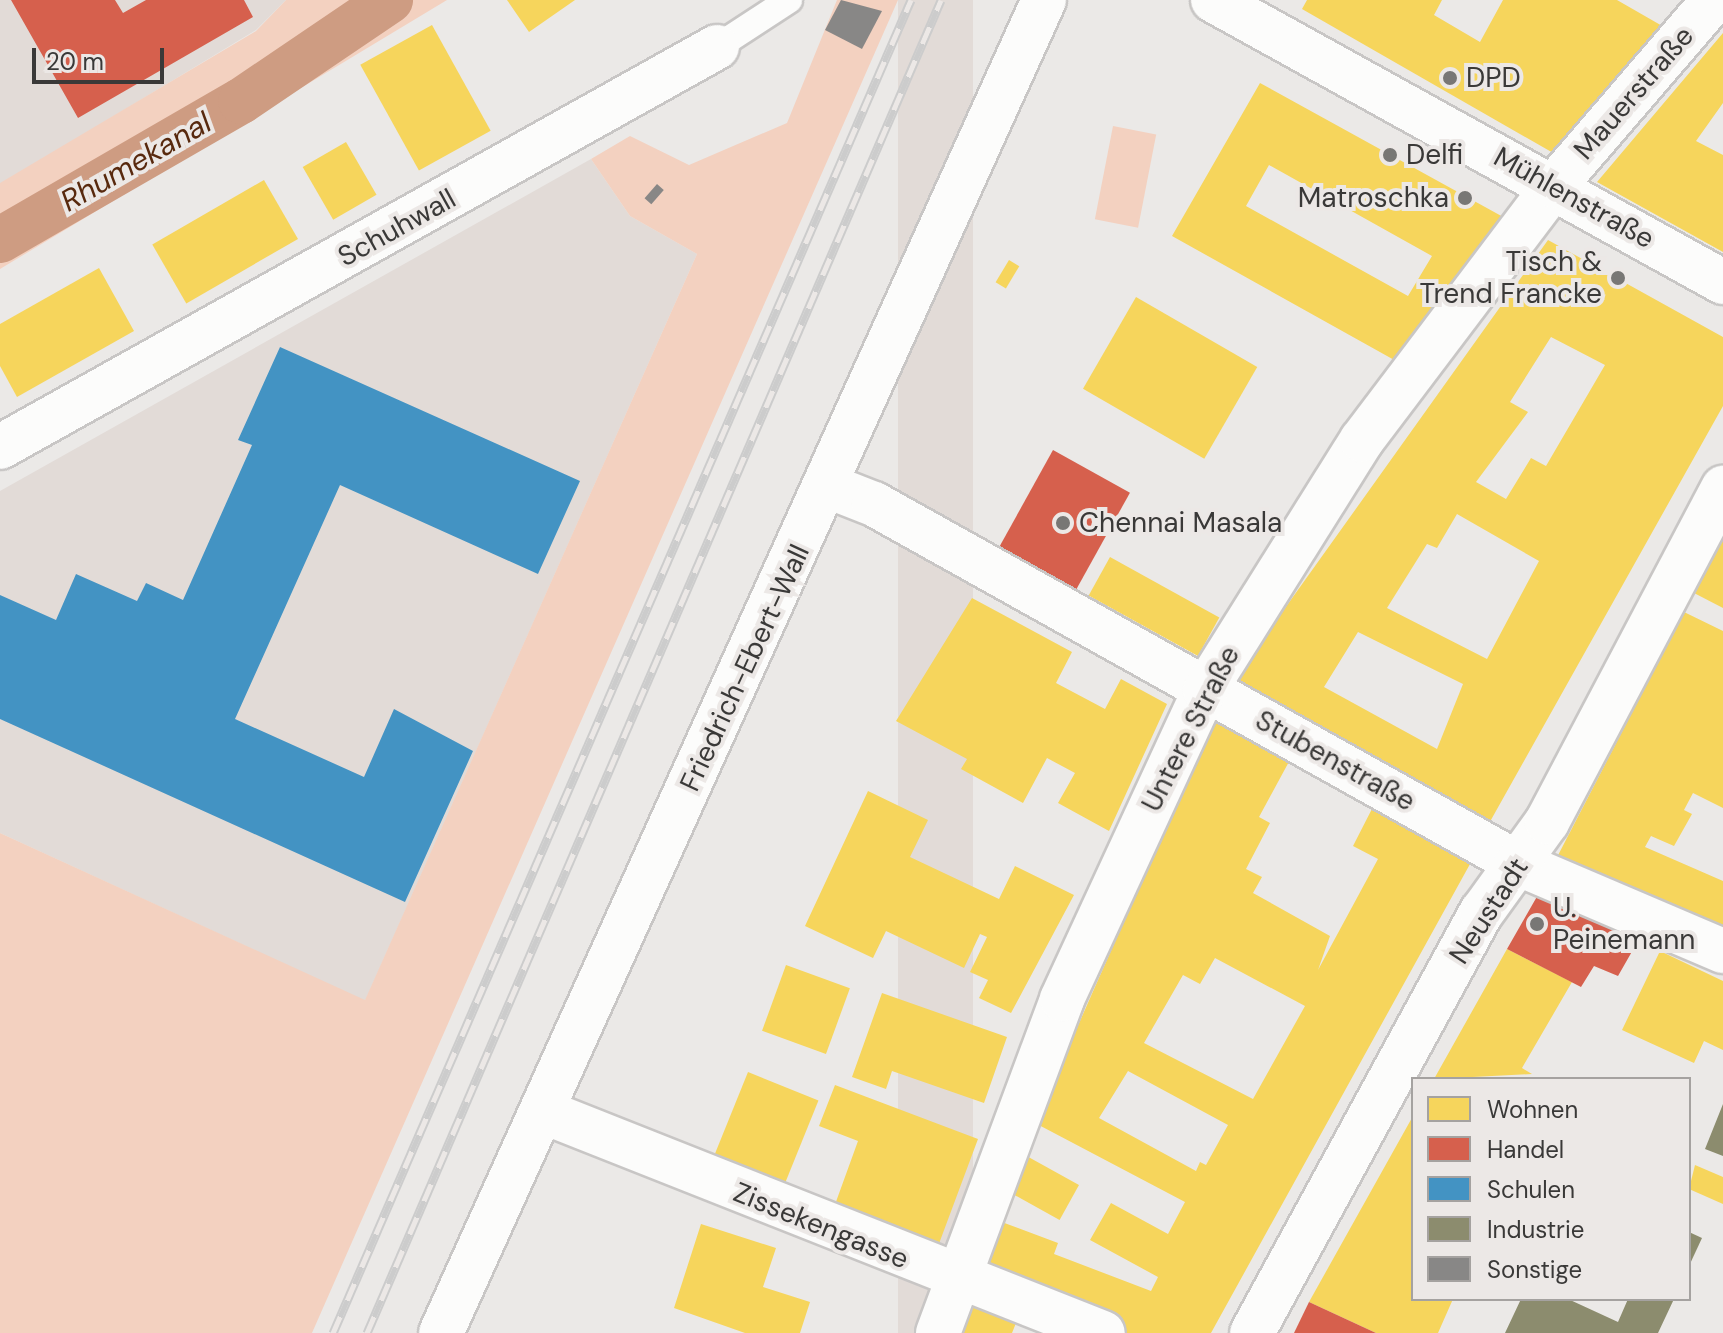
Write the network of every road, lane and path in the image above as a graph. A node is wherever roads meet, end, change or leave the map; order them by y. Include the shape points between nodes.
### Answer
1 (789, 0) edge
2 (1044, 0) edge
3 (1213, 0) edge
4 (1714, 0) edge
5 (717, 47) joint
6 (1554, 186) junction
7 (1723, 282) edge
8 (0, 447) edge
9 (828, 486) junction
10 (1723, 488) edge
11 (1205, 690) junction
12 (1519, 864) junction
13 (1723, 951) edge
14 (542, 1111) junction
15 (956, 1279) junction
16 (441, 1333) edge
17 (938, 1333) edge
18 (1103, 1333) edge
19 (1252, 1333) edge

1 - 5 lane, Schuhwall
2 - 9 street, Friedrich-Ebert-Wall
3 - 6 street, Mühlenstraße
4 - 6 street, Mauerstraße
5 - 8 street, Schuhwall
6 - 7 street, Mühlenstraße
6 - 11 street, Untere Straße via 1362,440
9 - 11 street, Stubenstraße via 874,504
9 - 14 street, Friedrich-Ebert-Wall
10 - 12 street, Neustadt
11 - 12 street, Stubenstraße
11 - 15 street, Untere Straße via 1062,999
12 - 13 street, Stubenstraße
12 - 19 street, Neustadt via 1482,912
14 - 15 street, Zissekengasse
14 - 16 street, Friedrich-Ebert-Wall
15 - 17 street, Untere Straße
15 - 18 street, Zissekengasse

